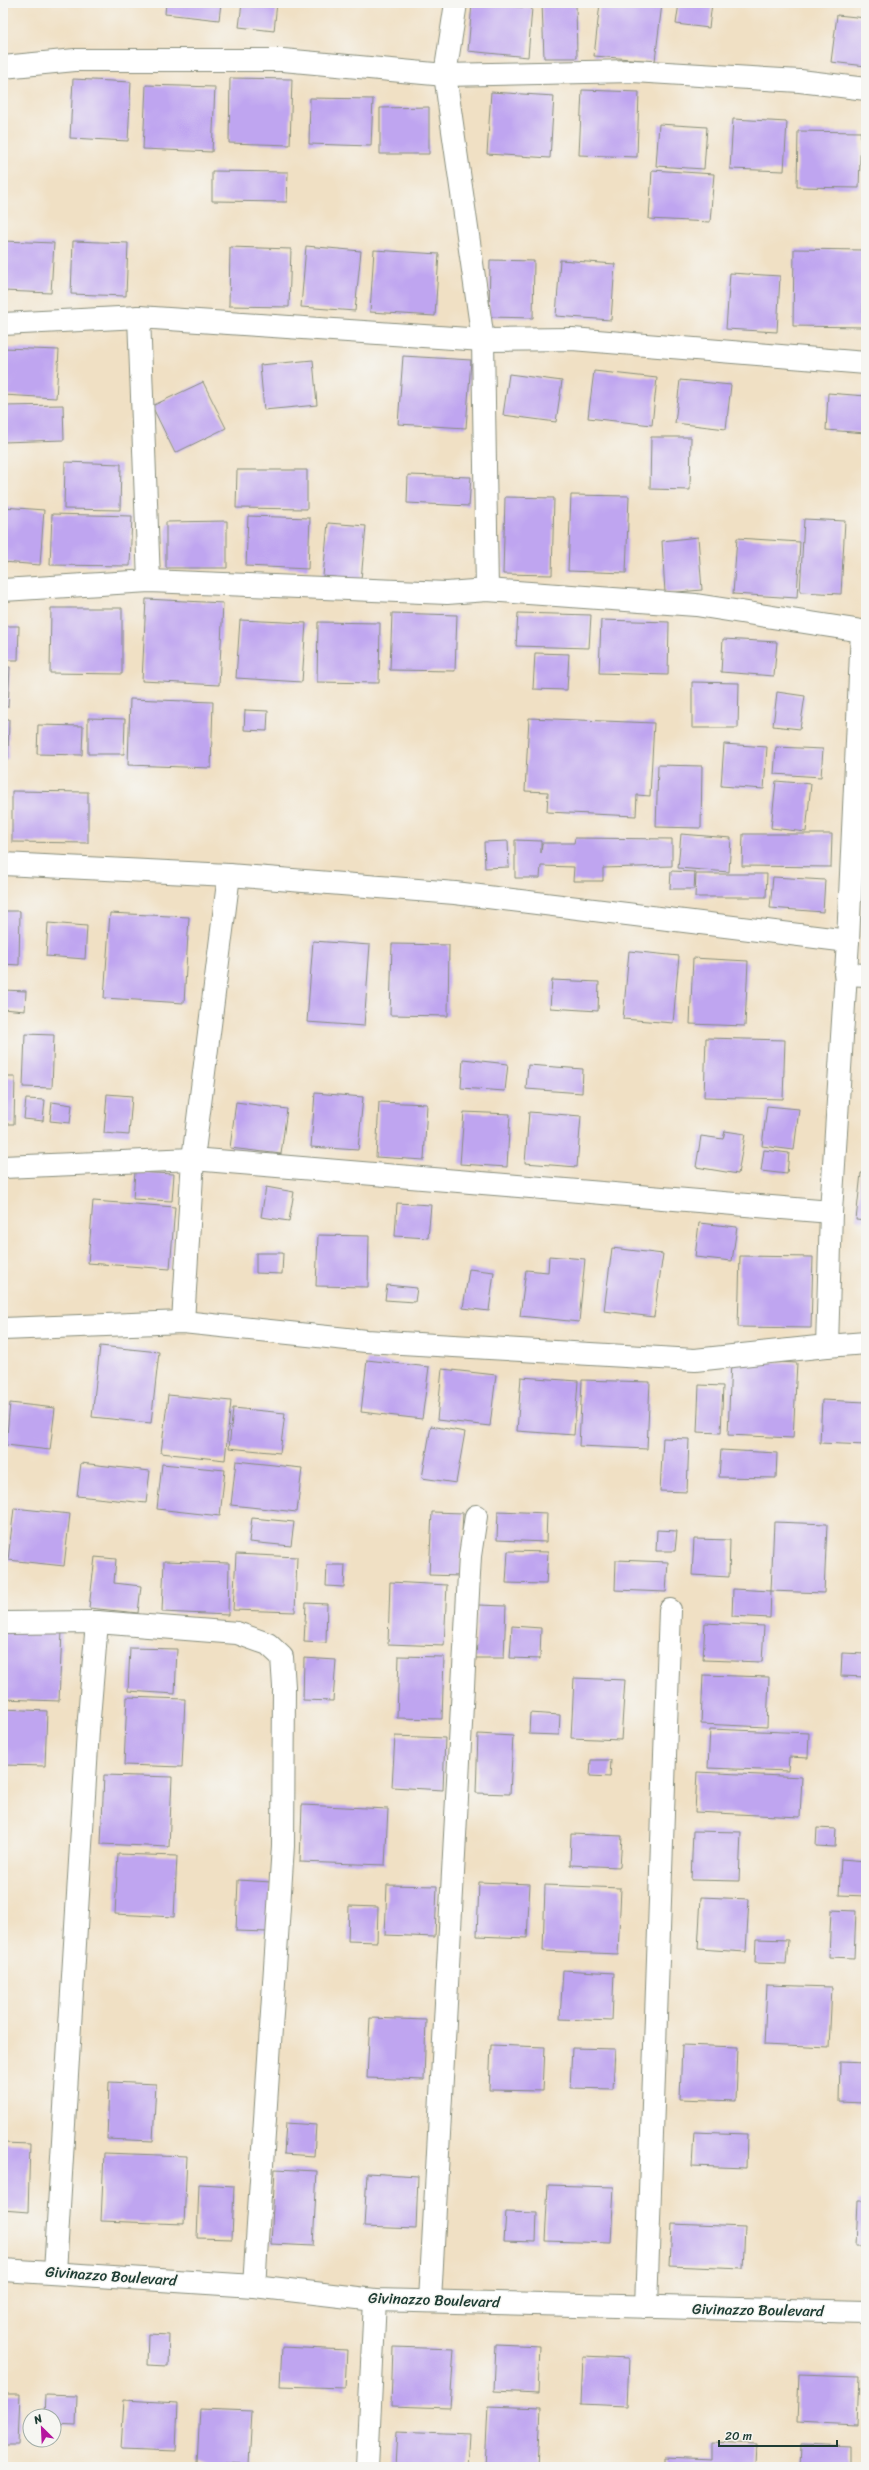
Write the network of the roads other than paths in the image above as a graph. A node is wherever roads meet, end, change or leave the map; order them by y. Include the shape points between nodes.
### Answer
1 (456, 3) edge
2 (3, 67) edge
3 (445, 75) junction
4 (866, 89) edge
5 (139, 317) junction
6 (3, 324) edge
7 (483, 340) junction
8 (866, 362) edge
9 (149, 581) junction
10 (3, 590) edge
11 (486, 590) junction
12 (864, 631) edge
13 (3, 864) edge
14 (229, 875) junction
15 (848, 941) junction
16 (845, 974) junction
17 (866, 975) edge
18 (193, 1159) junction
19 (3, 1167) edge
20 (831, 1212) junction
21 (182, 1322) junction
22 (3, 1329) edge
23 (866, 1343) edge
24 (827, 1346) junction
25 (476, 1516) dead end
26 (670, 1610) dead end
27 (97, 1622) junction
28 (3, 1623) edge
29 (3, 2270) edge
30 (55, 2272) junction
31 (254, 2286) junction
32 (375, 2300) junction
33 (430, 2301) junction
34 (646, 2307) junction
35 (866, 2312) edge
36 (367, 2467) edge

1 - 3 street
2 - 3 street via 75,60 283,60
3 - 4 street via 633,71 800,81
3 - 7 street
5 - 6 street
5 - 7 street
5 - 9 street
7 - 8 street via 572,340
7 - 11 street
9 - 10 street
9 - 11 street via 447,592
11 - 12 street via 696,605
12 - 15 street
13 - 14 street
14 - 15 street via 455,893
14 - 18 street
15 - 16 street
16 - 17 street
16 - 20 street
18 - 19 street
18 - 20 street
18 - 21 street
20 - 24 street
21 - 22 street
21 - 24 street via 366,1341 695,1360
23 - 24 street
25 - 33 street via 470,1556 458,1753
26 - 34 street
27 - 28 street
27 - 30 street via 88,1730
27 - 31 street via 237,1633 268,1644 282,1657 283,1846
29 - 30 street, Givinazzo Boulevard
30 - 31 street, Givinazzo Boulevard
31 - 32 street, Givinazzo Boulevard
32 - 33 street, Givinazzo Boulevard
32 - 36 street
33 - 34 street, Givinazzo Boulevard
34 - 35 street, Givinazzo Boulevard

